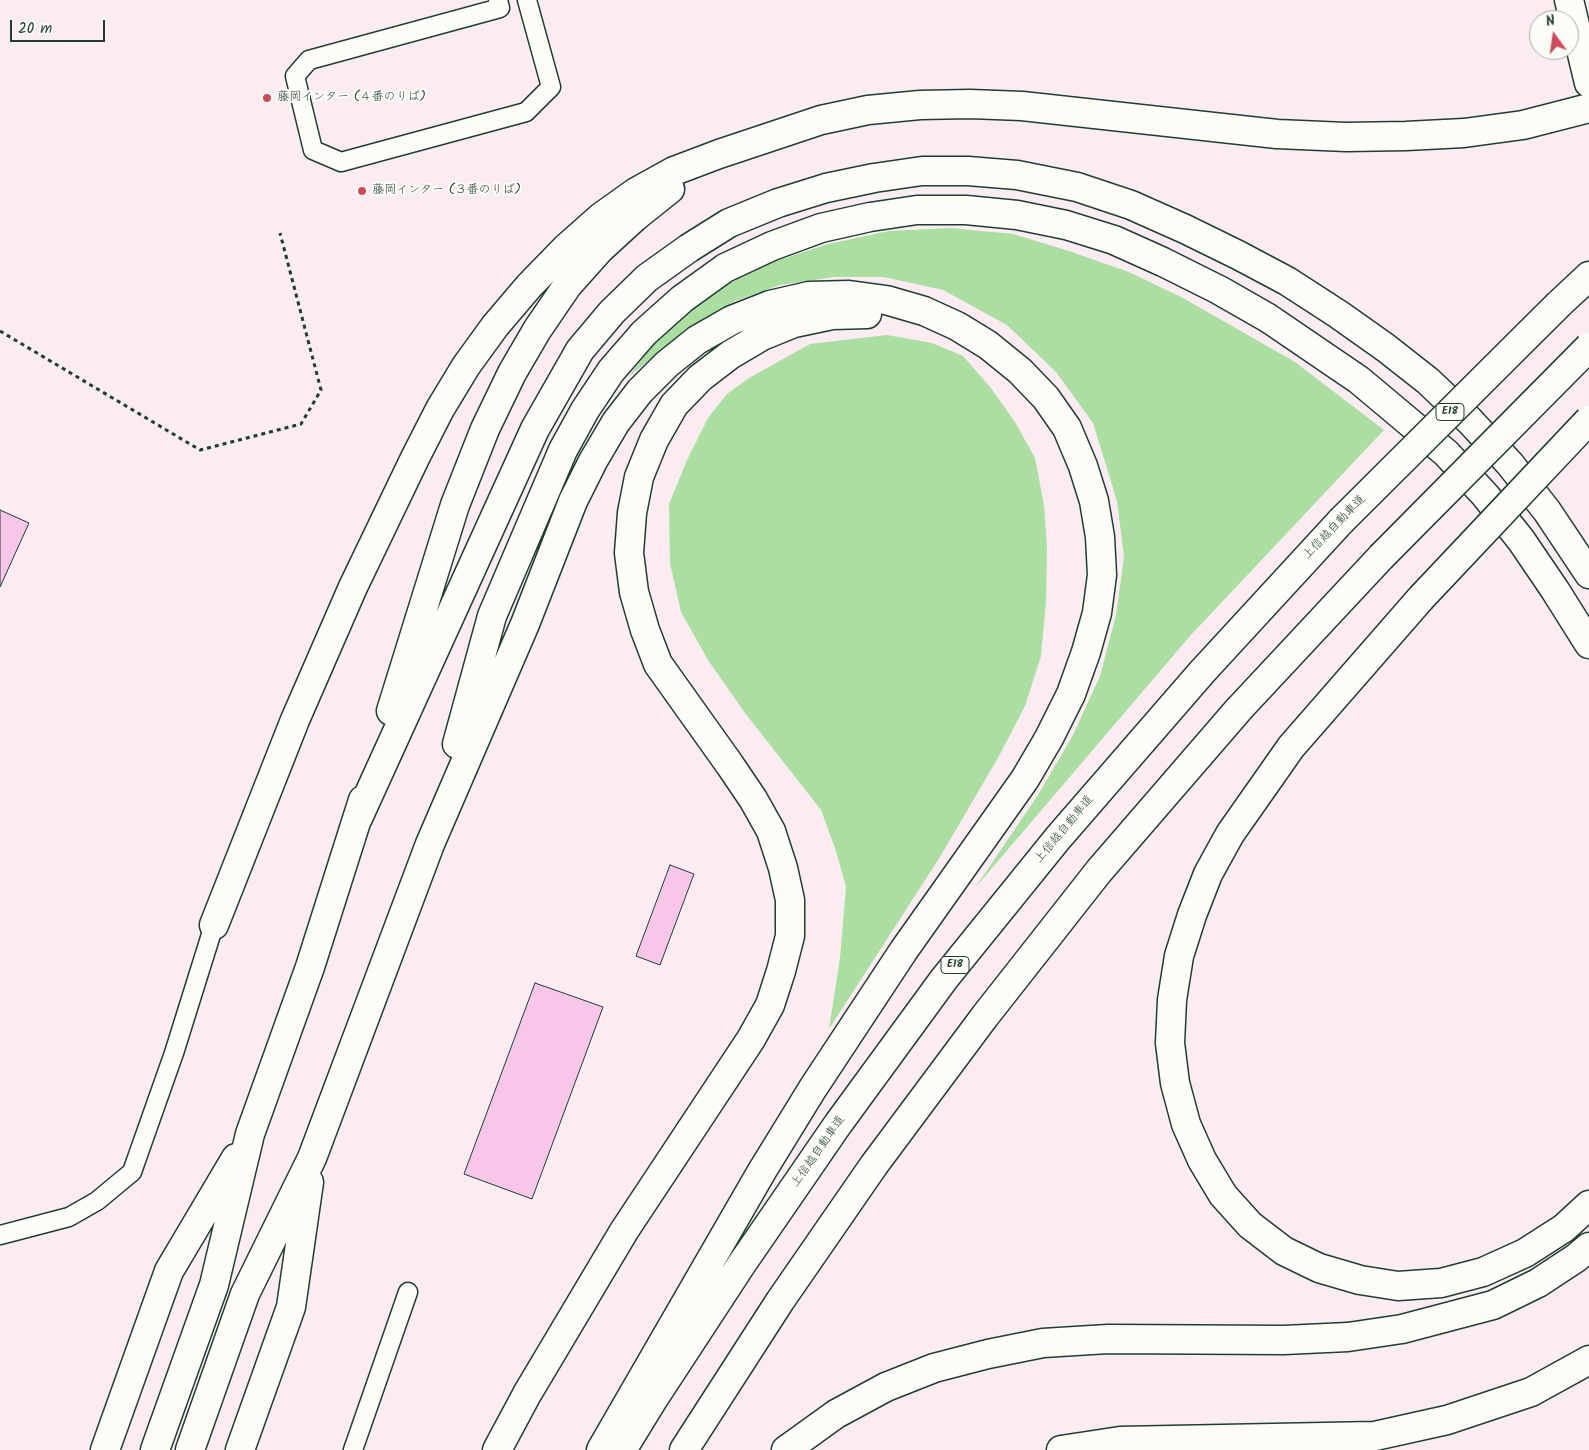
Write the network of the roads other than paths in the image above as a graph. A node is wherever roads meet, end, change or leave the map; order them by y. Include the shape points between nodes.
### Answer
1 (498, 0) edge
2 (527, 0) edge
3 (1569, 0) edge
4 (1589, 83) edge
5 (1589, 108) edge
6 (771, 136) junction
7 (1589, 276) edge
8 (957, 326) junction
9 (1589, 347) edge
10 (1589, 420) edge
11 (1589, 574) edge
12 (1589, 644) edge
13 (358, 818) junction
14 (430, 844) junction
15 (214, 925) joint
16 (250, 1134) junction
17 (312, 1158) junction
18 (1589, 1206) edge
19 (0, 1235) edge
20 (1589, 1247) edge
21 (408, 1292) dead end
22 (1589, 1360) edge
23 (1376, 1443) edge
24 (105, 1450) edge
25 (155, 1450) edge
26 (190, 1450) edge
27 (240, 1450) edge
28 (353, 1450) edge
29 (497, 1450) edge
30 (601, 1450) edge
31 (622, 1450) edge
32 (684, 1450) edge
33 (786, 1450) edge
34 (1061, 1450) edge

1 - 2 lane via 500,8 309,60 295,76 313,150 341,162 526,112 550,87
3 - 4 main road
5 - 6 main road via 1523,124 1464,133 1346,137 1277,134 1022,106 920,105 868,110 821,120
6 - 13 main road via 715,162 673,187 635,217 567,286 537,330 485,429 454,505
6 - 15 main road via 674,171 600,217 529,286 466,366 440,409 353,587 295,720
7 - 31 main road, 上信越自動車道 / E18, bridge via 1341,521 1202,672 1058,838 944,979 838,1124 741,1265
8 - 14 main road via 924,311 886,300 849,295 809,296 770,305 732,320 697,340 666,364 616,422 573,501 525,624
8 - 29 main road via 909,316 832,315 762,336 700,378 674,404 654,440 639,477 629,553 634,592 644,630 658,664 730,765 771,831 790,900 790,936 770,1005 751,1039 624,1231
8 - 30 main road via 988,345 1046,398 1067,428 1083,466 1094,501 1102,575 1086,652 1071,694 1030,771 904,950 813,1088
9 - 32 main road, bridge via 1381,556 1239,709 1099,871 985,1016 858,1189 780,1301
10 - 18 main road, bridge via 1421,598 1291,747 1230,834 1208,874 1179,956 1172,1000 1171,1051 1175,1083 1186,1124 1222,1194 1250,1225 1284,1251 1319,1268 1360,1280 1398,1286 1441,1283 1483,1272 1525,1254 1564,1228
11 - 13 main road via 1547,511 1510,464 1428,381 1338,314 1238,254 1131,205 1077,187 1017,175 968,171 922,171 874,178 810,193 729,223 647,278 580,350 535,429
12 - 14 main road via 1521,540 1446,453 1359,380 1268,318 1163,262 1114,240 1066,225 1017,215 966,210 917,210 870,217 821,228 725,268 682,299 644,333 611,371 563,450 492,616
13 - 16 main road via 310,967
14 - 17 main road
15 - 19 lane via 132,1172 97,1201 69,1217
16 - 24 main road via 169,1271
16 - 25 main road via 214,1284
17 - 26 main road via 246,1294
17 - 27 main road via 291,1307
20 - 33 main road via 1538,1283 1493,1305 1402,1329 1348,1337 1284,1340 1108,1339 1043,1343 988,1354 934,1368 886,1387 836,1414
21 - 28 lane
22 - 23 main road via 1531,1392
23 - 34 main road via 1120,1441

